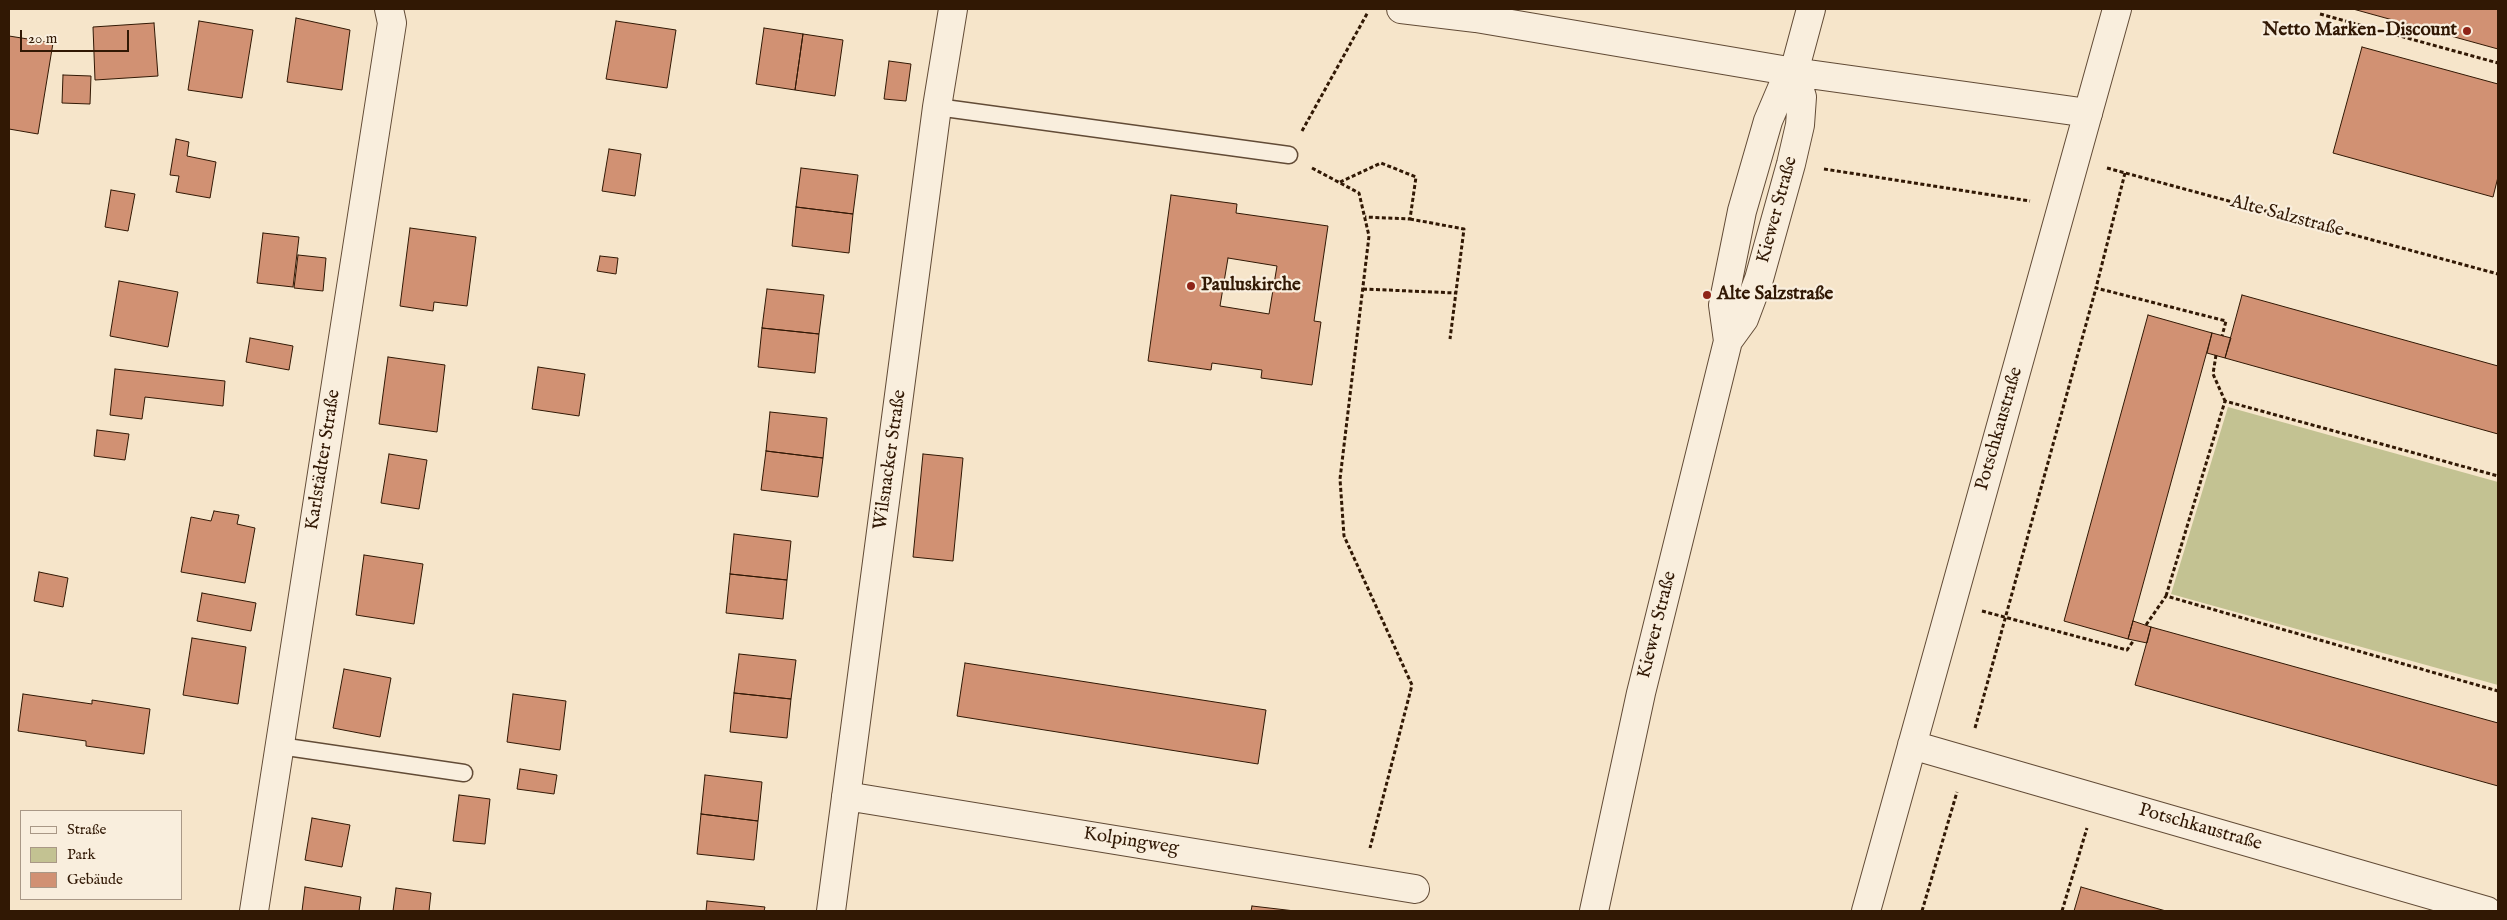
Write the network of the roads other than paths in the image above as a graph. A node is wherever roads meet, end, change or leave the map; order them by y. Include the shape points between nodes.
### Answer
1 (389, 9) edge
2 (953, 9) edge
3 (1401, 9) edge
4 (1811, 9) edge
5 (2117, 9) edge
6 (1476, 13) edge
7 (1794, 72) junction
8 (937, 107) junction
9 (2088, 112) junction
10 (1289, 156) road end
11 (1728, 341) junction
12 (1912, 745) junction
13 (280, 746) junction
14 (464, 773) dead end
15 (846, 796) junction
16 (1415, 889) dead end
17 (254, 911) edge
18 (831, 911) edge
19 (1594, 911) edge
20 (1866, 911) edge
21 (2487, 911) edge

1 - 13 street, Karlstädter Straße via 392,23
2 - 8 street, Wilsnacker Straße
3 - 6 street
4 - 7 street, Kiewer Straße
5 - 9 street, Potschkaustraße
6 - 7 street
7 - 9 street
7 - 11 street, Kiewer Straße via 1782,88 1768,121 1742,211 1723,305
7 - 11 street, Kiewer Straße via 1802,97 1800,125 1791,164 1759,279 1744,319
8 - 10 lane
8 - 15 street, Wilsnacker Straße
9 - 12 street, Potschkaustraße
11 - 19 street, Kiewer Straße via 1641,693
12 - 20 street, Potschkaustraße
12 - 21 street, Potschkaustraße
13 - 14 lane
13 - 17 street, Karlstädter Straße
15 - 16 street, Kolpingweg
15 - 18 street, Wilsnacker Straße

